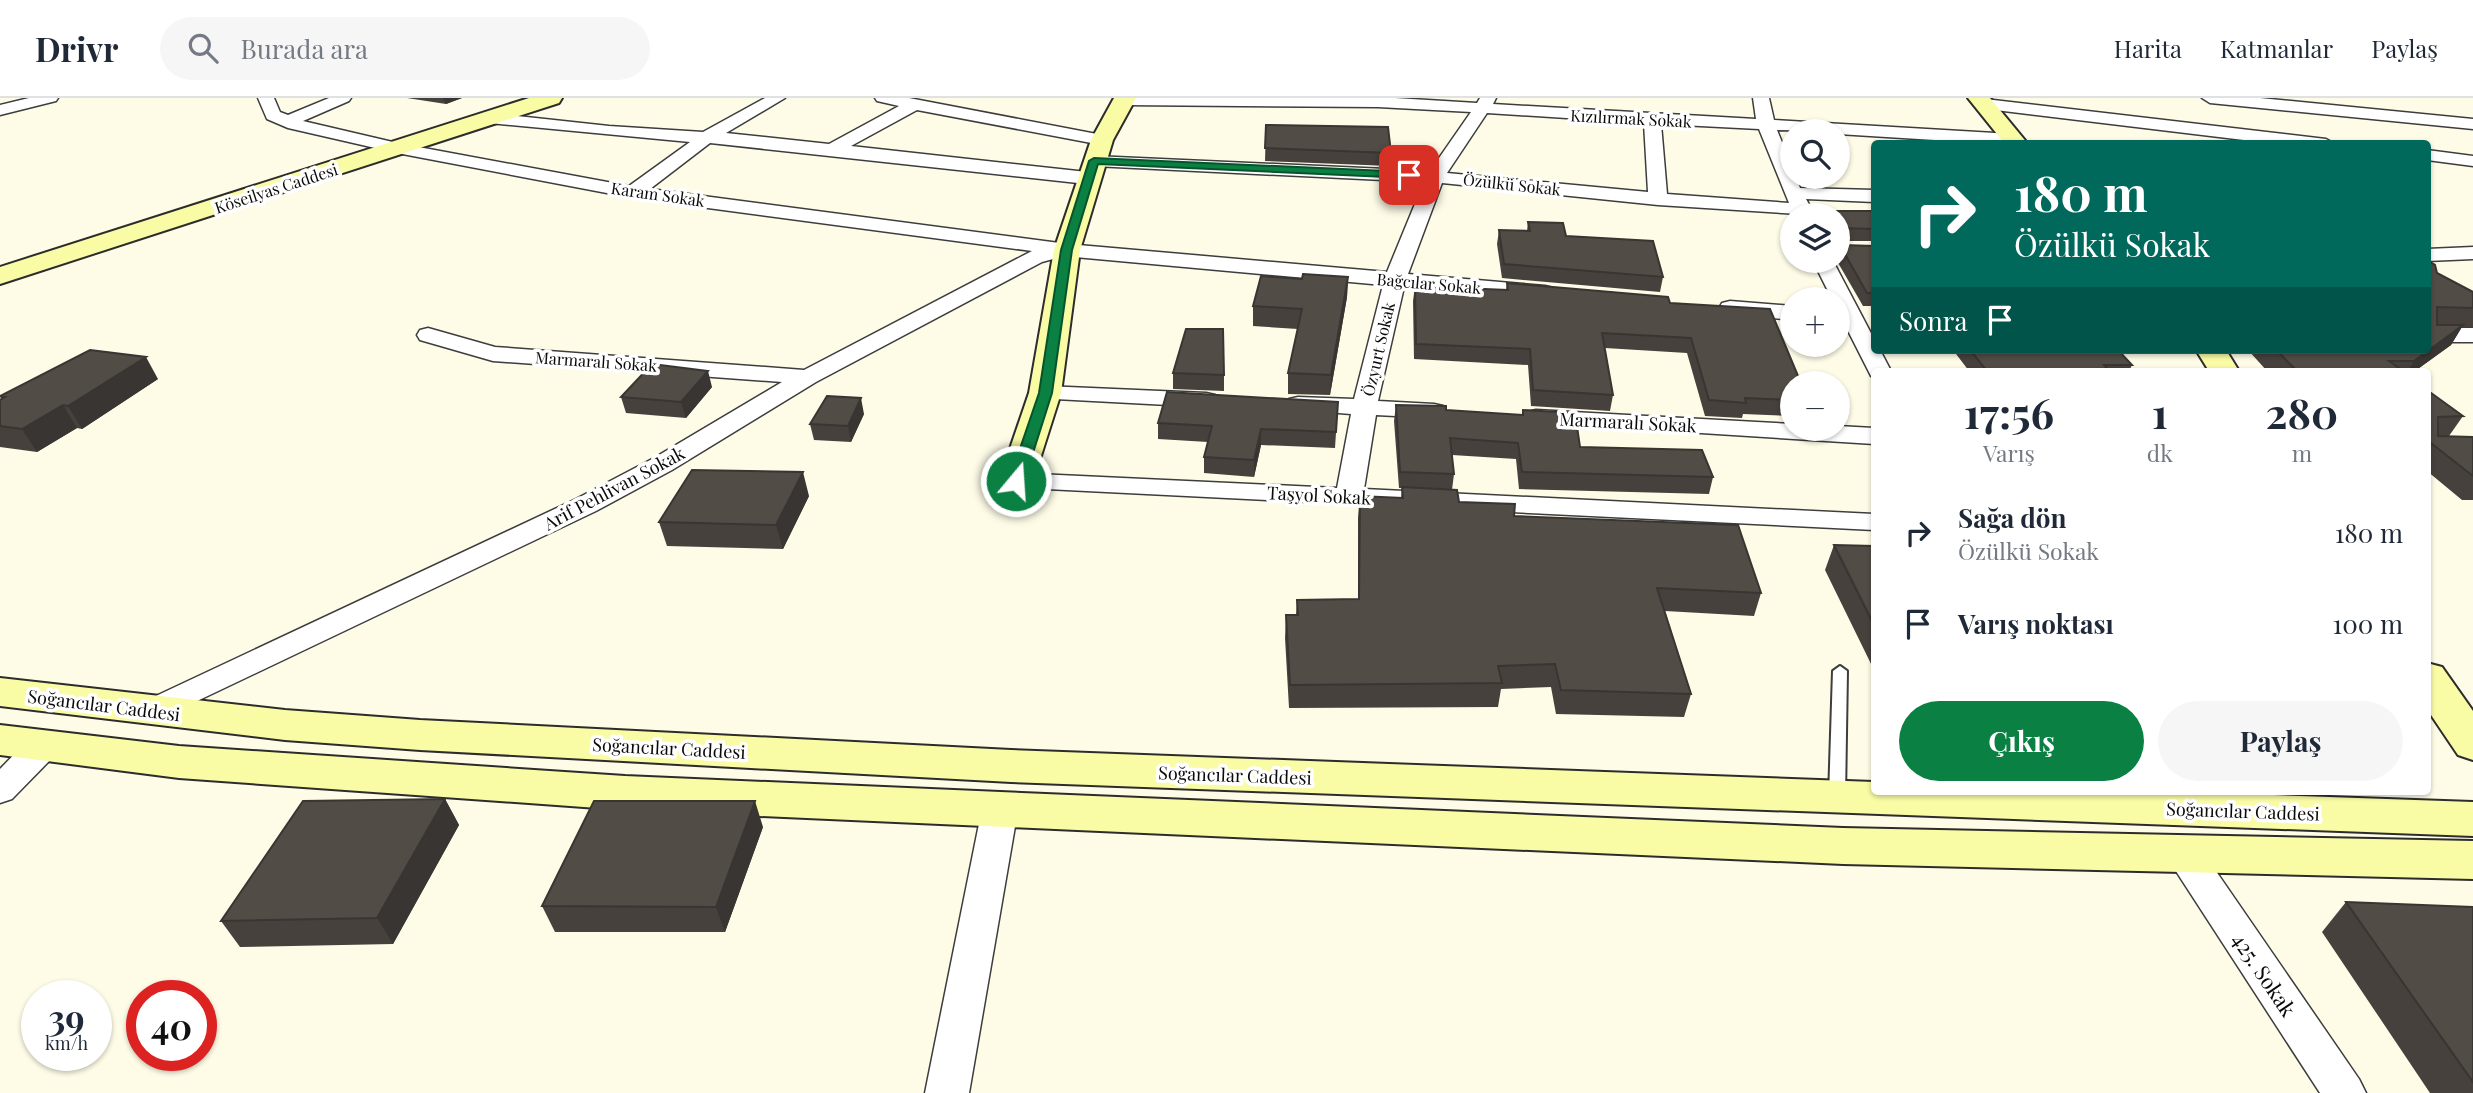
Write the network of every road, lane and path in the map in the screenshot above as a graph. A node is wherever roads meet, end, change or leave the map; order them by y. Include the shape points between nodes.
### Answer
1 (50, 98) edge
2 (266, 98) edge
3 (343, 98) edge
4 (551, 98) edge
5 (777, 98) edge
6 (883, 98) edge
7 (1622, 98) edge
8 (1761, 98) edge
9 (2210, 98) edge
10 (1125, 99) edge
11 (1262, 99) edge
12 (1379, 100) edge
13 (2245, 100) edge
14 (1982, 101) edge
15 (2431, 102) dead end
16 (915, 104) junction
17 (1485, 104) edge
18 (0, 110) edge
19 (1618, 117) junction
20 (2470, 117) edge
21 (489, 118) junction
22 (1652, 119) junction
23 (288, 121) junction
24 (1766, 125) junction
25 (2167, 125) junction
26 (707, 137) junction
27 (2271, 137) junction
28 (1898, 138) edge
29 (1976, 140) edge
30 (2014, 140) edge
31 (2191, 140) edge
32 (2295, 140) edge
33 (397, 148) junction
34 (833, 149) junction
35 (2431, 156) edge
36 (1094, 160) junction
37 (2473, 161) edge
38 (1436, 177) junction
39 (633, 192) junction
40 (1793, 193) junction
41 (1871, 196) edge
42 (1658, 200) junction
43 (1798, 203) edge
44 (1780, 211) edge
45 (1067, 250) junction
46 (2473, 253) edge
47 (2431, 255) edge
48 (1830, 273) edge
49 (0, 276) edge
50 (1394, 281) junction
51 (1573, 295) edge
52 (1710, 307) edge
53 (1780, 312) edge
54 (1855, 318) edge
55 (428, 335) dead end
56 (2431, 335) edge
57 (2473, 335) edge
58 (1871, 353) edge
59 (808, 377) junction
60 (1045, 393) junction
61 (1226, 401) edge
62 (1281, 404) edge
63 (1364, 407) junction
64 (1461, 413) edge
65 (1516, 416) edge
66 (1871, 436) edge
67 (1016, 481) joint
68 (1349, 497) junction
69 (1871, 522) edge
70 (1840, 671) dead end
71 (2431, 683) edge
72 (0, 692) edge
73 (153, 711) junction
74 (21, 743) edge
75 (2473, 744) edge
76 (0, 790) edge
77 (1837, 797) junction
78 (1000, 809) junction
79 (2473, 819) edge
80 (2185, 855) junction
81 (2473, 860) edge
82 (947, 1093) edge
83 (2344, 1093) edge

1 - 18 street
2 - 23 street via 272,115
3 - 23 street
4 - 21 main road, Köseilyas Caddesi
5 - 26 street
6 - 16 street
7 - 19 street
8 - 24 street
9 - 13 street
10 - 11 street, Kızılırmak Sokak
10 - 36 main road
11 - 12 street, Kızılırmak Sokak
12 - 17 street, Kızılırmak Sokak
13 - 20 street
13 - 27 street
14 - 25 street
14 - 30 main road
15 - 20 street
16 - 34 street
16 - 36 street
17 - 19 street, Kızılırmak Sokak
17 - 38 street, Özyurt Sokak
19 - 22 street, Kızılırmak Sokak
21 - 26 street
21 - 33 main road, Köseilyas Caddesi
22 - 24 street, Kızılırmak Sokak
22 - 42 street
23 - 33 street, Karam Sokak
24 - 28 street, Kızılırmak Sokak
24 - 40 street
25 - 27 street
25 - 31 street
26 - 34 street
26 - 39 street
27 - 32 street
28 - 29 street, Kızılırmak Sokak
33 - 39 street, Karam Sokak
33 - 49 main road, Köseilyas Caddesi
34 - 36 street
35 - 37 street
36 - 38 street, Özülkü Sokak
36 - 45 main road
38 - 42 street, Özülkü Sokak
38 - 50 street, Özyurt Sokak
39 - 45 street, Karam Sokak
40 - 41 street
40 - 43 street
42 - 44 street, Özülkü Sokak
45 - 50 street, Bağcılar Sokak
45 - 59 street, Arif Pehlivan Sokak via 1035,257
45 - 60 main road
46 - 47 street
48 - 54 street
50 - 51 street, Bağcılar Sokak
50 - 63 street, Özyurt Sokak
52 - 53 street
54 - 58 street
55 - 59 street, Marmaralı Sokak via 493,354
56 - 57 street
59 - 73 street, Arif Pehlivan Sokak via 586,505
60 - 61 street
60 - 67 main road
62 - 63 street
63 - 64 street
63 - 68 street, Özyurt Sokak
65 - 66 street, Marmaralı Sokak
67 - 68 street, Taşyol Sokak
68 - 69 street, Taşyol Sokak
70 - 77 lane
71 - 75 main road
72 - 73 main road, Soğancılar Caddesi
73 - 77 main road, Soğancılar Caddesi via 420,735 997,765
74 - 76 street
74 - 78 main road via 317,774
77 - 79 main road, Soğancılar Caddesi
78 - 80 main road via 1829,845
78 - 82 street
80 - 81 main road
80 - 83 street, 425. Sokak

